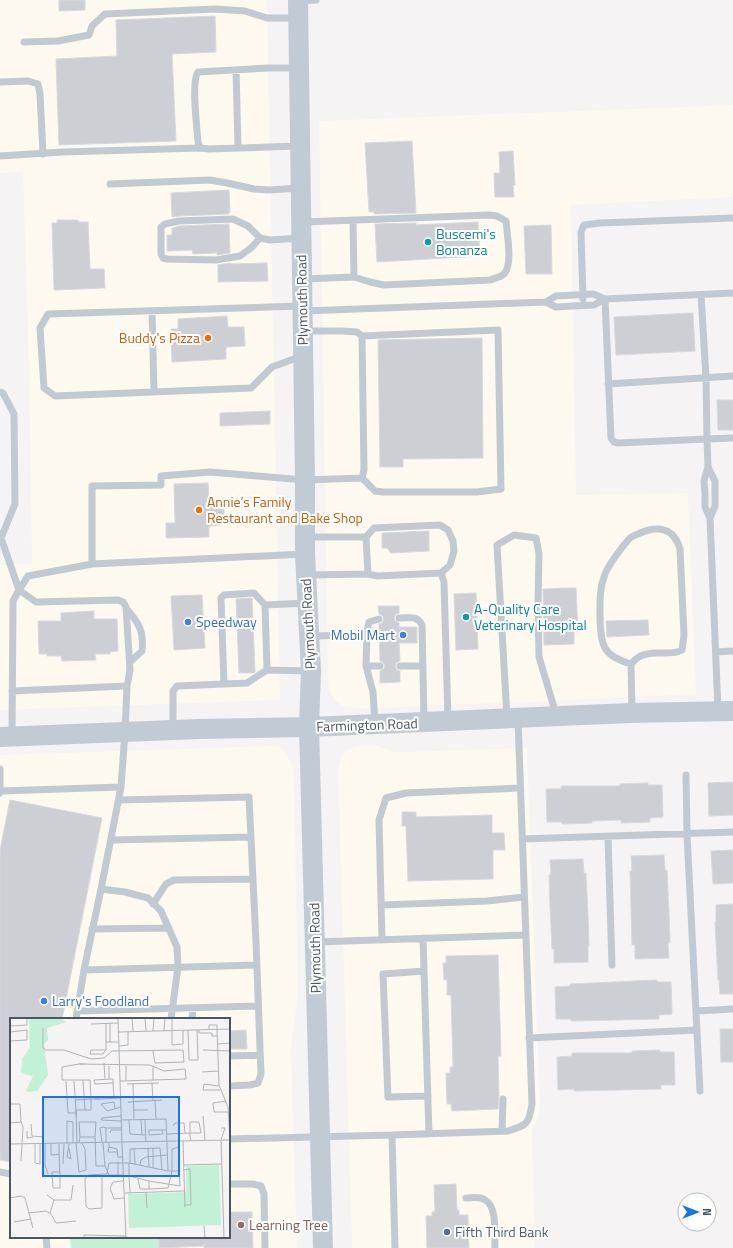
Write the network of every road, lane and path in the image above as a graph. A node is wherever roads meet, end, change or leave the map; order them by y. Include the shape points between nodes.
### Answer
1 (302, 5) edge
2 (24, 42) dead end
3 (298, 68) junction
4 (236, 70) junction
5 (0, 82) edge
6 (300, 146) junction
7 (200, 148) junction
8 (238, 148) junction
9 (43, 154) junction
10 (0, 156) edge
11 (110, 184) dead end
12 (300, 188) junction
13 (733, 218) edge
14 (353, 220) junction
15 (301, 230) junction
16 (260, 238) junction
17 (354, 277) junction
18 (302, 279) junction
19 (733, 293) edge
20 (582, 295) junction
21 (701, 295) junction
22 (605, 299) junction
23 (546, 302) junction
24 (583, 305) junction
25 (302, 309) junction
26 (152, 311) junction
27 (302, 331) junction
28 (362, 336) junction
29 (303, 356) junction
30 (733, 376) edge
31 (706, 378) junction
32 (608, 384) junction
33 (0, 392) edge
34 (154, 392) junction
35 (733, 438) edge
36 (708, 439) junction
37 (708, 467) junction
38 (362, 478) junction
39 (305, 480) junction
40 (710, 518) junction
41 (366, 537) junction
42 (0, 538) edge
43 (305, 546) junction
44 (92, 564) junction
45 (441, 573) junction
46 (368, 574) junction
47 (306, 575) junction
48 (18, 590) junction
49 (307, 603) junction
50 (265, 604) junction
51 (126, 607) junction
52 (399, 618) dead end
53 (379, 619) dead end
54 (367, 635) junction
55 (309, 636) junction
56 (733, 651) edge
57 (716, 652) junction
58 (130, 662) junction
59 (631, 664) junction
60 (366, 666) junction
61 (380, 666) dead end
62 (400, 666) dead end
63 (423, 666) junction
64 (267, 670) junction
65 (311, 671) junction
66 (224, 684) junction
67 (127, 686) junction
68 (12, 691) junction
69 (726, 711) edge
70 (632, 714) junction
71 (556, 717) junction
72 (512, 719) junction
73 (448, 721) junction
74 (424, 722) junction
75 (375, 724) junction
76 (309, 727) junction
77 (173, 730) junction
78 (126, 732) junction
79 (6, 737) edge
80 (0, 769) edge
81 (686, 776) dead end
82 (121, 787) junction
83 (520, 788) junction
84 (0, 792) edge
85 (119, 800) junction
86 (733, 832) edge
87 (688, 834) junction
88 (251, 837) junction
89 (608, 837) junction
90 (522, 839) junction
91 (111, 840) junction
92 (253, 879) junction
93 (101, 889) junction
94 (524, 897) junction
95 (153, 904) junction
96 (382, 904) junction
97 (170, 928) junction
98 (92, 929) junction
99 (526, 935) junction
100 (423, 938) junction
101 (382, 940) junction
102 (315, 942) junction
103 (257, 965) junction
104 (612, 965) dead end
105 (178, 967) junction
106 (84, 970) junction
107 (424, 971) junction
108 (258, 1006) junction
109 (172, 1008) junction
110 (193, 1008) junction
111 (733, 1009) edge
112 (78, 1011) junction
113 (696, 1011) junction
114 (76, 1018) edge
115 (170, 1018) edge
116 (192, 1018) edge
117 (697, 1030) junction
118 (529, 1038) junction
119 (260, 1055) junction
120 (230, 1056) edge
121 (230, 1086) edge
122 (700, 1091) dead end
123 (428, 1096) junction
124 (503, 1099) dead end
125 (502, 1131) junction
126 (429, 1134) junction
127 (392, 1135) junction
128 (320, 1137) junction
129 (230, 1139) edge
130 (0, 1172) edge
131 (10, 1174) edge
132 (230, 1184) edge
133 (466, 1198) dead end
134 (46, 1238) edge
135 (265, 1246) dead end
136 (47, 1248) edge
137 (323, 1248) edge
138 (395, 1248) edge
139 (495, 1248) edge

1 - 2 lane via 266,18 245,11 215,9 105,14 92,26 89,35 58,41
1 - 3 main road, Plymouth Road
3 - 4 lane
3 - 6 main road, Plymouth Road
4 - 7 lane via 198,72 196,75
4 - 8 lane
5 - 9 lane via 28,81 38,84
6 - 8 lane
6 - 12 main road, Plymouth Road
7 - 8 lane
7 - 9 lane
9 - 10 lane
11 - 12 lane via 210,180 254,189
12 - 15 main road, Plymouth Road
13 - 20 lane via 584,225 581,232
14 - 15 lane
14 - 17 lane
14 - 17 lane via 497,216 506,221 509,261 505,274 490,280 384,285
15 - 16 lane via 270,240
15 - 18 main road, Plymouth Road
16 - 16 lane via 248,226 233,219 179,221 161,227 161,254 167,259 216,260 240,256 252,248
17 - 18 lane
18 - 25 main road, Plymouth Road
19 - 21 lane
20 - 22 lane via 593,294
20 - 23 lane via 556,296
20 - 24 lane
21 - 22 lane
21 - 31 lane
22 - 24 lane via 594,305
22 - 32 lane
23 - 24 lane via 556,306
23 - 25 lane
25 - 26 lane
25 - 27 main road, Plymouth Road
26 - 34 lane
26 - 34 lane via 48,314 40,328 44,388 55,396
27 - 28 lane via 357,332
27 - 29 main road, Plymouth Road
28 - 38 lane
28 - 38 lane via 498,330 501,489 477,492 383,492 375,491
29 - 34 lane via 272,366 251,388
29 - 39 main road, Plymouth Road
30 - 31 lane
31 - 32 lane
31 - 36 lane
32 - 36 lane via 611,438 614,442
33 - 42 lane via 14,414 15,504
35 - 36 lane
36 - 37 lane
37 - 40 lane via 704,481 705,507
37 - 40 lane via 715,481 715,506
38 - 39 lane
39 - 43 main road, Plymouth Road
39 - 44 lane via 210,472 161,476 161,485 92,486
40 - 57 lane
41 - 43 lane
41 - 45 lane via 374,528 440,525 448,530 454,551 450,565
41 - 46 lane
42 - 48 lane
43 - 44 lane
43 - 47 main road, Plymouth Road
44 - 48 lane via 28,576
45 - 46 lane via 377,576
45 - 73 lane via 444,582
46 - 47 lane
47 - 49 main road, Plymouth Road
48 - 51 lane via 36,602 118,600
48 - 68 lane via 13,601
49 - 50 lane
49 - 55 main road, Plymouth Road
50 - 64 lane
50 - 66 lane via 254,593 222,596
51 - 58 lane
51 - 58 lane via 140,627 143,639 142,650
52 - 63 lane via 413,617 422,625
53 - 54 lane via 369,622
54 - 55 lane
54 - 60 lane
55 - 65 main road, Plymouth Road
56 - 57 lane
57 - 69 lane
58 - 67 lane
59 - 59 lane via 636,658 647,654 682,650 684,635 680,549 678,540 668,531 647,530 630,538 605,574 601,585 600,632 604,647 618,660
59 - 70 lane
60 - 61 lane
60 - 75 lane
62 - 63 lane
63 - 74 lane
64 - 65 lane
64 - 66 lane via 247,683
65 - 76 main road, Plymouth Road
66 - 77 lane via 177,686 173,691
67 - 68 lane
67 - 78 lane
68 - 79 lane
69 - 70 main road, Farmington Road
70 - 71 main road, Farmington Road
71 - 72 main road, Farmington Road
71 - 72 lane via 539,657 539,554 536,538 514,535 497,545
72 - 73 main road, Farmington Road
72 - 83 lane
73 - 74 main road, Farmington Road
74 - 75 main road, Farmington Road
75 - 76 main road, Farmington Road
76 - 77 main road, Farmington Road
76 - 102 main road, Plymouth Road
77 - 78 main road, Farmington Road
78 - 79 main road, Farmington Road
78 - 82 lane
80 - 84 lane
81 - 87 lane
82 - 84 lane
82 - 85 lane
83 - 90 lane
83 - 96 lane via 406,793 386,798 379,820
85 - 88 lane via 249,797
85 - 91 lane
86 - 87 lane
87 - 89 lane
87 - 113 lane
88 - 91 lane
88 - 92 lane
89 - 90 lane
89 - 104 lane
90 - 94 lane
91 - 93 lane
92 - 95 lane via 174,880 166,884
92 - 103 lane
93 - 95 lane via 148,898
93 - 98 lane
94 - 96 lane via 487,901
94 - 99 lane
95 - 97 lane via 161,911
96 - 101 lane
97 - 98 lane
97 - 105 lane via 177,946
98 - 106 lane
99 - 100 lane
99 - 118 lane
100 - 101 lane
100 - 107 lane
101 - 102 lane
102 - 128 main road, Plymouth Road
103 - 105 lane
103 - 108 lane
105 - 106 lane
105 - 109 lane
106 - 112 lane
107 - 123 lane
107 - 123 lane via 383,974 388,1097
108 - 110 lane
108 - 119 lane
109 - 110 lane
109 - 112 lane
109 - 115 lane
110 - 116 lane
111 - 113 lane
112 - 114 lane
113 - 117 lane
117 - 118 lane
117 - 122 lane
118 - 125 lane via 532,1104 530,1117 523,1127
119 - 120 lane
119 - 121 lane via 261,1074 258,1083
123 - 126 lane
124 - 125 lane
125 - 126 lane
126 - 127 lane
127 - 128 lane
127 - 138 lane
128 - 129 lane
128 - 137 main road, Plymouth Road
130 - 131 lane
132 - 135 lane via 261,1186 264,1194
133 - 139 lane via 484,1199 494,1210
134 - 136 lane

